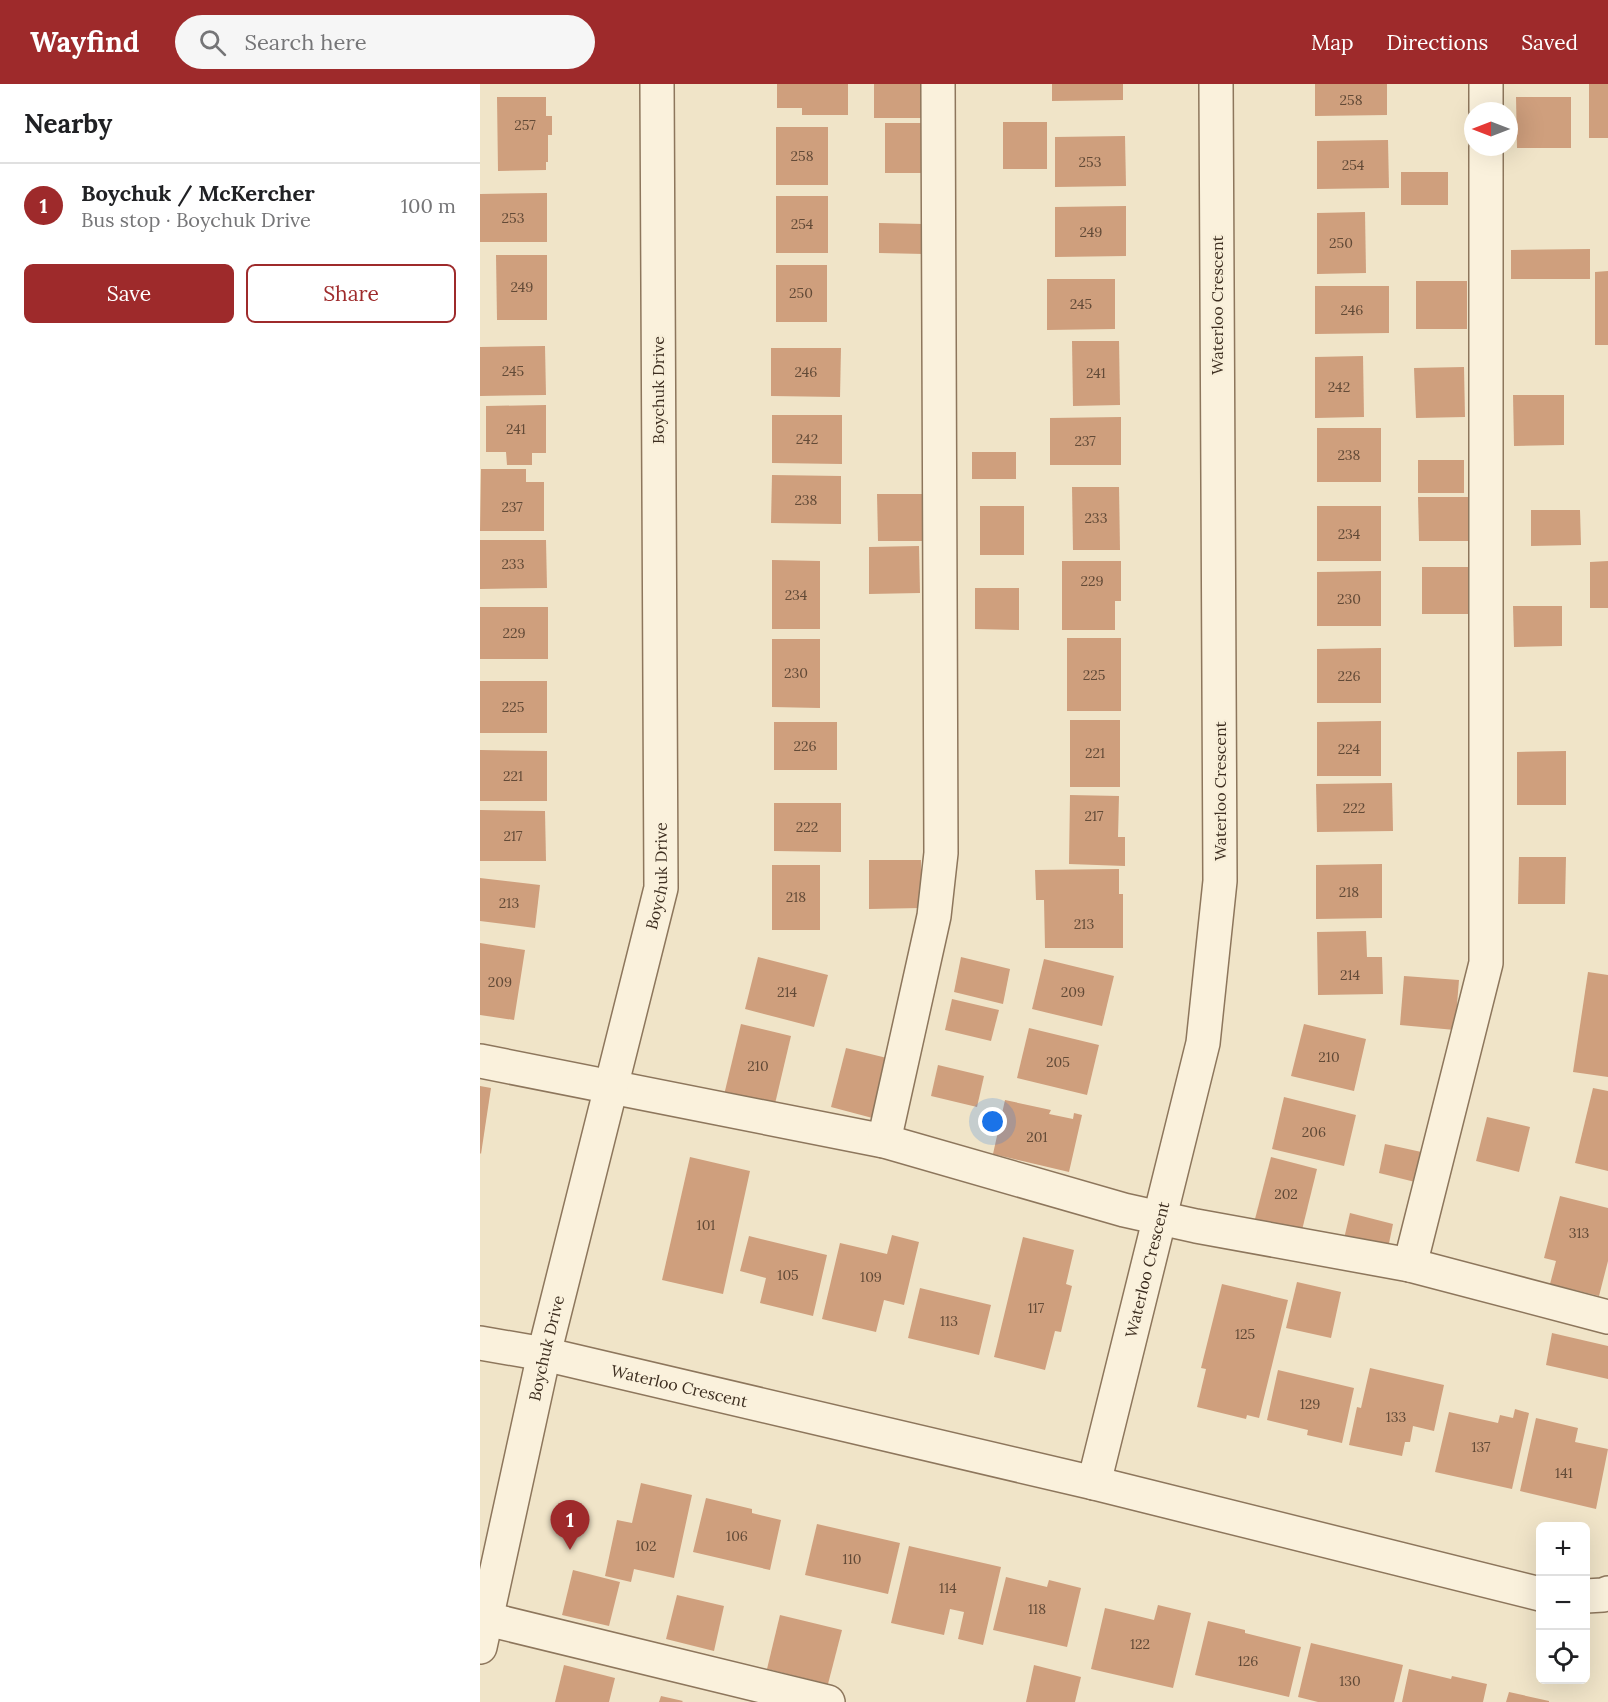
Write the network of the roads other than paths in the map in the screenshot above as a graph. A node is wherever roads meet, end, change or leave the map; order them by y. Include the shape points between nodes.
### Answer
1 (657, 84) edge
2 (938, 84) edge
3 (1216, 84) edge
4 (1486, 84) edge
5 (1486, 102) edge
6 (1486, 156) edge
7 (480, 1060) edge
8 (611, 1086) junction
9 (884, 1141) junction
10 (1158, 1218) junction
11 (1410, 1265) junction
12 (1608, 1317) edge
13 (480, 1343) edge
14 (544, 1354) junction
15 (1094, 1483) junction
16 (1536, 1593) edge
17 (1608, 1593) edge
18 (1590, 1596) edge
19 (482, 1634) edge
20 (828, 1702) edge

1 - 8 street, Boychuk Drive via 661,888
2 - 9 street via 940,853 934,916
3 - 10 street, Waterloo Crescent via 1220,881 1203,1043
4 - 5 street
6 - 11 street via 1486,963
7 - 8 street
8 - 9 street
8 - 14 street, Boychuk Drive
9 - 10 street
10 - 11 street
10 - 15 street, Waterloo Crescent
11 - 12 street
13 - 14 street, Waterloo Crescent
14 - 15 street, Waterloo Crescent
14 - 19 street, Boychuk Drive
15 - 16 street, Waterloo Crescent
17 - 18 street
19 - 20 street

